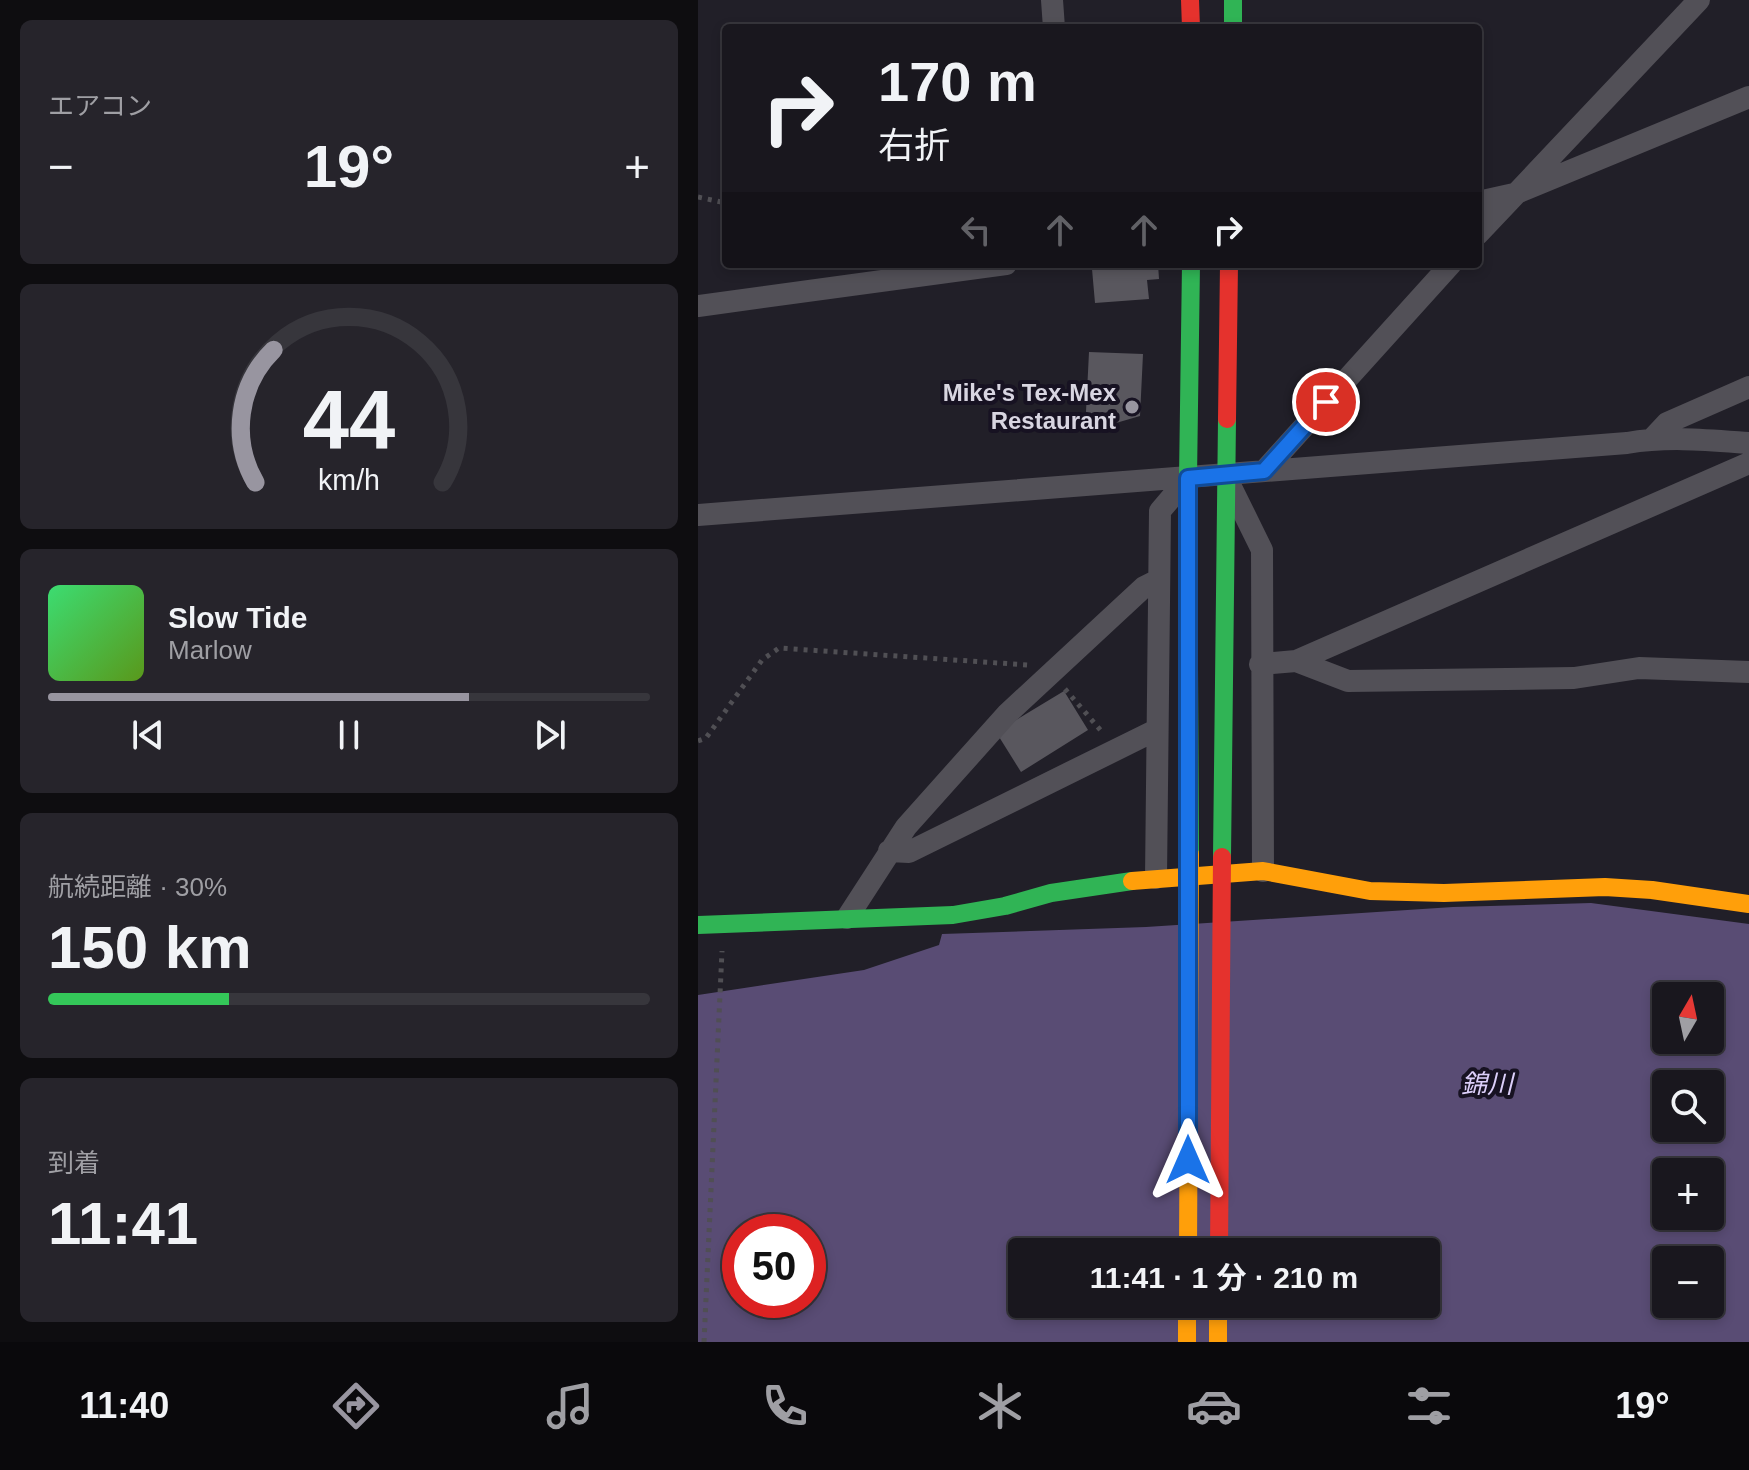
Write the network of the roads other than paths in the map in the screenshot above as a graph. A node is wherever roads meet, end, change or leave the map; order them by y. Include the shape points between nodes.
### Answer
1 (1052, 0) edge
2 (1190, 0) edge
3 (1233, 0) edge
4 (1699, 0) edge
5 (1054, 24) edge
6 (1191, 24) edge
7 (1233, 24) edge
8 (1749, 97) edge
9 (1514, 194) junction
10 (1482, 201) edge
11 (1482, 230) edge
12 (977, 268) edge
13 (1191, 268) edge
14 (1229, 268) edge
15 (1447, 268) edge
16 (698, 306) edge
17 (1749, 387) edge
18 (1652, 439) junction
19 (1749, 443) edge
20 (1749, 463) edge
21 (1264, 471) junction
22 (1225, 474) junction
23 (1188, 478) junction
24 (698, 515) edge
25 (1158, 580) junction
26 (1296, 661) junction
27 (1260, 664) junction
28 (1749, 672) edge
29 (1156, 730) junction
30 (889, 851) junction
31 (1263, 871) junction
32 (1156, 878) junction
33 (1749, 904) edge
34 (847, 918) junction
35 (698, 925) edge
36 (1188, 1238) edge
37 (1219, 1238) edge
38 (1187, 1318) edge
39 (1218, 1318) edge
40 (1187, 1342) edge
41 (1218, 1342) edge

1 - 5 street
2 - 6 main road
3 - 7 main road
4 - 9 street
8 - 9 street
9 - 10 street
9 - 11 street
12 - 16 street
13 - 23 main road
14 - 22 main road
15 - 21 street
17 - 18 street via 1667,423
18 - 19 street
18 - 21 street
20 - 26 street
21 - 22 street
22 - 23 street
22 - 27 street via 1262,550
22 - 37 main road, bridge
23 - 24 street
23 - 25 street via 1160,511
23 - 36 main road, bridge
25 - 29 street
25 - 30 street via 1144,587 1007,714
26 - 27 street
26 - 28 street via 1348,681 1574,678 1639,668
27 - 31 street
29 - 30 street via 909,852
29 - 32 street
30 - 34 street
31 - 32 main road
31 - 33 main road via 1370,891 1605,887
32 - 34 main road via 1051,893 953,915
34 - 35 main road
38 - 40 main road
39 - 41 main road

